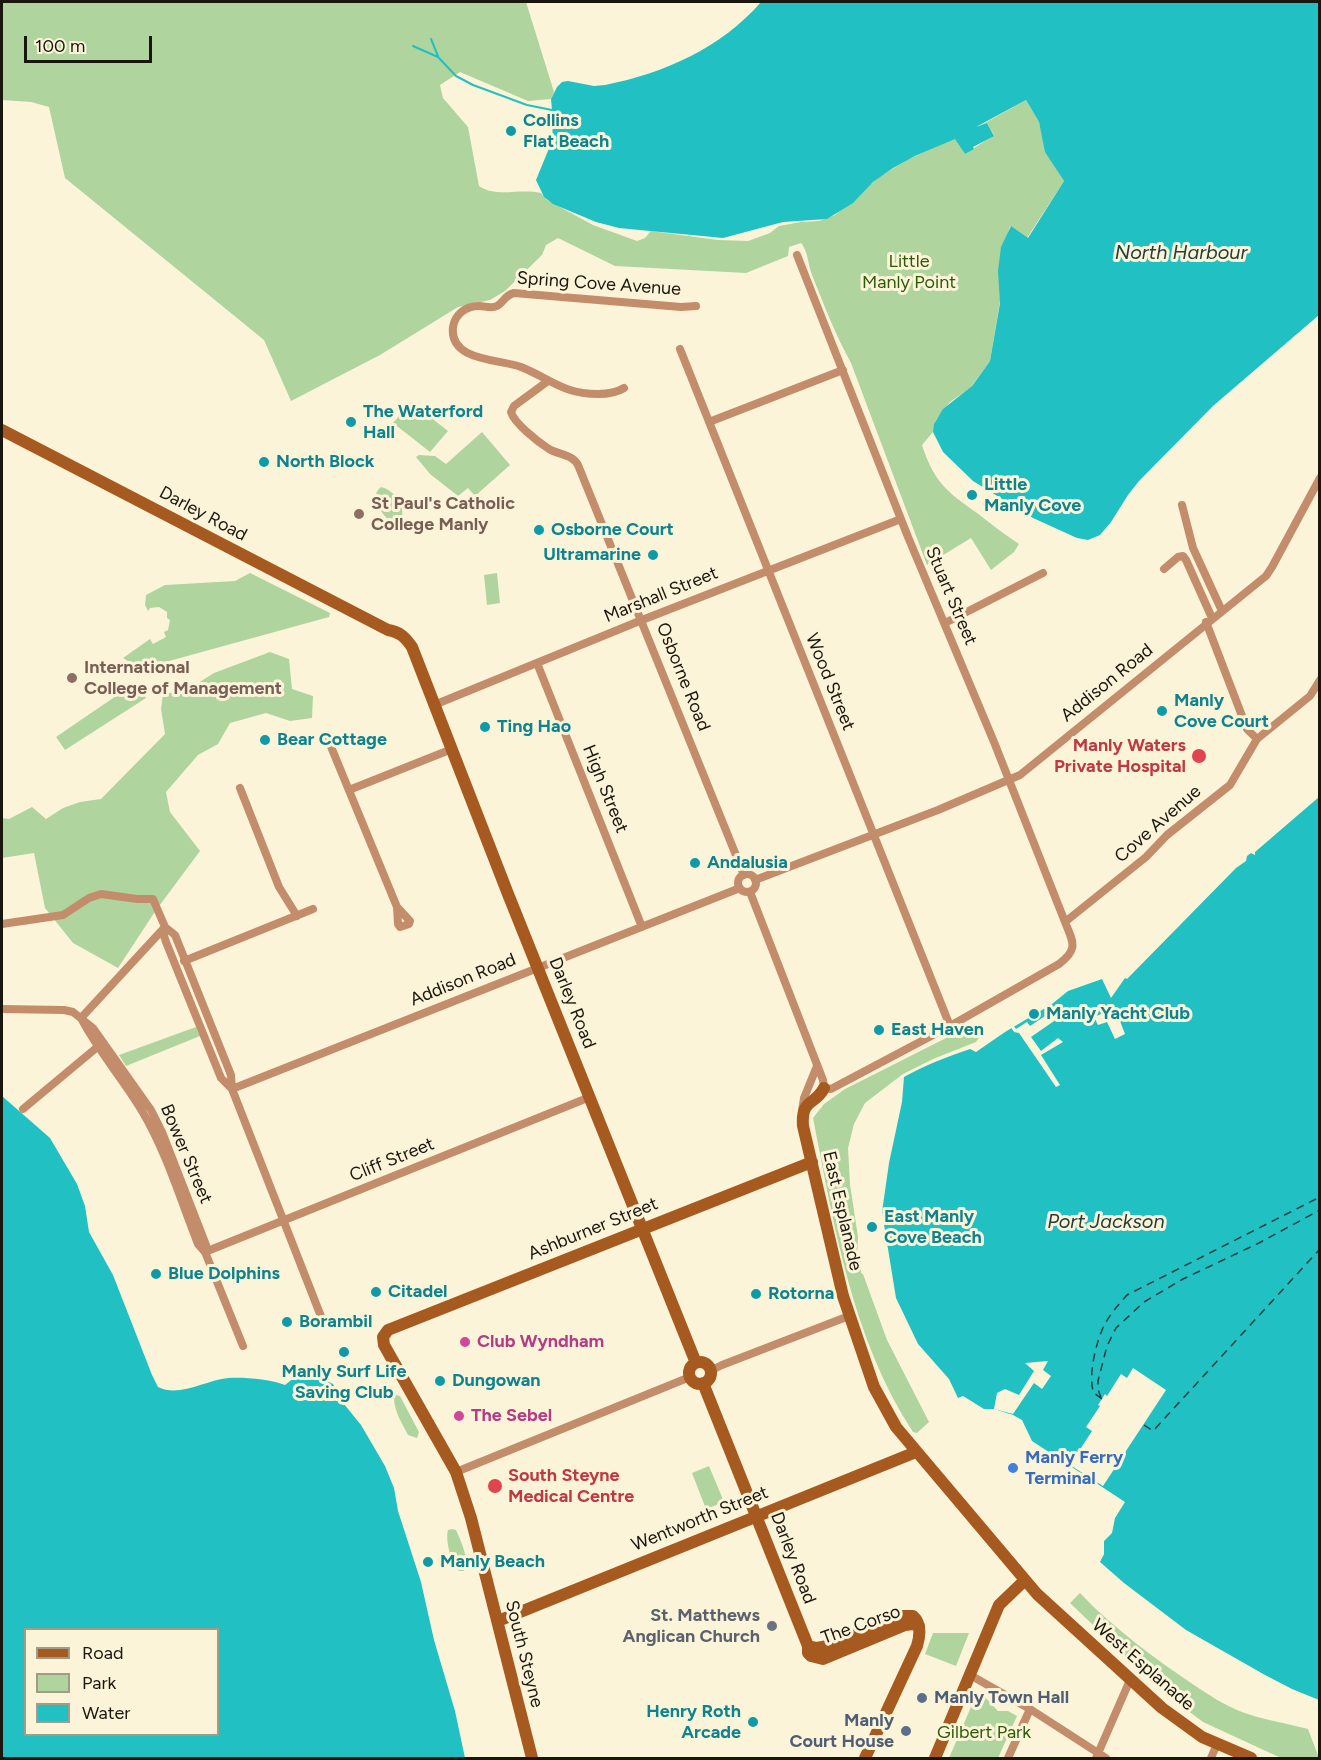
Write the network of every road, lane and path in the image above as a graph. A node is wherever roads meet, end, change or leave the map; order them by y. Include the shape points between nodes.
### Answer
1 (797, 255) dead end
2 (696, 306) dead end
3 (680, 349) dead end
4 (843, 370) junction
5 (548, 381) junction
6 (624, 388) dead end
7 (709, 422) junction
8 (2, 430) edge
9 (1320, 478) edge
10 (1182, 505) dead end
11 (901, 519) junction
12 (1164, 569) dead end
13 (768, 570) junction
14 (1043, 573) dead end
15 (1222, 610) junction
16 (642, 620) junction
17 (1209, 620) junction
18 (945, 623) junction
19 (537, 663) junction
20 (1320, 680) edge
21 (434, 705) junction
22 (327, 737) dead end
23 (1257, 739) junction
24 (452, 749) junction
25 (1009, 780) junction
26 (240, 788) dead end
27 (349, 790) junction
28 (874, 834) junction
29 (744, 875) junction
30 (755, 880) junction
31 (740, 888) junction
32 (750, 892) junction
33 (398, 907) dead end
34 (313, 909) dead end
35 (297, 916) junction
36 (1065, 922) junction
37 (2, 924) edge
38 (165, 927) junction
39 (642, 927) junction
40 (184, 961) junction
41 (538, 968) junction
42 (2, 1009) edge
43 (81, 1018) junction
44 (951, 1026) junction
45 (100, 1044) junction
46 (817, 1066) junction
47 (824, 1088) junction
48 (232, 1089) junction
49 (590, 1097) junction
50 (23, 1109) dead end
51 (802, 1116) junction
52 (812, 1162) junction
53 (285, 1221) junction
54 (642, 1230) junction
55 (205, 1252) junction
56 (849, 1316) junction
57 (322, 1319) dead end
58 (388, 1330) joint
59 (243, 1346) dead end
60 (696, 1363) junction
61 (710, 1371) junction
62 (690, 1377) junction
63 (704, 1383) junction
64 (916, 1452) junction
65 (456, 1472) junction
66 (757, 1516) junction
67 (1024, 1581) junction
68 (498, 1621) junction
69 (808, 1646) joint
70 (970, 1675) junction
71 (1130, 1680) junction
72 (1030, 1709) junction
73 (1217, 1744) junction
74 (1100, 1757) edge
75 (532, 1758) edge
76 (865, 1758) edge
77 (934, 1758) edge
78 (1008, 1758) edge
79 (1210, 1758) edge
80 (1251, 1758) edge

1 - 4 street, Stuart Street
2 - 5 street, Spring Cove Avenue via 514,293 496,306 477,305 460,313 453,328 454,338 466,352 520,367
3 - 7 street, Wood Street
4 - 7 street
4 - 11 street, Stuart Street
5 - 6 street, Spring Cove Avenue via 578,394 617,392
5 - 16 street, Osborne Road via 514,406 513,420 550,449 575,459
7 - 13 street, Wood Street
8 - 21 street, Darley Road via 388,630 414,656
9 - 15 street, Addison Road via 1266,576
10 - 15 street via 1193,548
11 - 13 street, Marshall Street
11 - 18 street, Stuart Street
12 - 17 street via 1183,556
13 - 16 street, Marshall Street
13 - 28 street, Wood Street
14 - 18 street
15 - 17 street, Addison Road
16 - 19 street, Marshall Street
16 - 29 street, Osborne Road
17 - 23 street via 1247,729
17 - 25 street, Addison Road
18 - 25 street, Stuart Street
19 - 21 street, Marshall Street
19 - 39 street, High Street
20 - 23 street via 1310,696
21 - 24 street, Darley Road
22 - 27 street
23 - 36 street, Cove Avenue via 1230,785
24 - 27 street
24 - 41 street, Darley Road
25 - 28 street, Addison Road
25 - 36 street, Stuart Street
26 - 35 street via 279,887
27 - 33 street
28 - 30 street, Addison Road
28 - 44 street, Wood Street
29 - 30 street
29 - 31 street via 739,881
30 - 32 street
31 - 32 street
31 - 39 street, Addison Road
32 - 46 street
34 - 35 street
35 - 40 street
36 - 44 street, Stuart Street via 1072,940 1071,955
37 - 38 street via 63,915 101,894 153,899
38 - 40 street via 175,935
38 - 43 street
38 - 48 street via 166,942 221,1078
39 - 41 street, Addison Road
40 - 48 street via 231,1075
41 - 48 street, Addison Road
41 - 49 street, Darley Road
42 - 43 street via 64,1010
43 - 45 street, Bower Street
44 - 47 street via 831,1089
45 - 50 street
45 - 55 street, Bower Street via 154,1134 198,1244
46 - 47 street
46 - 51 street via 804,1098
47 - 51 street via 809,1102
48 - 53 street
49 - 53 street, Cliff Street
49 - 54 street, Darley Road
51 - 52 street, East Esplanade
52 - 54 street, Ashburner Street
52 - 56 street, East Esplanade
53 - 55 street, Cliff Street
53 - 57 street
54 - 58 street, Ashburner Street
54 - 60 street, Darley Road
55 - 59 street, Bower Street
56 - 61 street
56 - 64 street, East Esplanade via 882,1404
58 - 65 street, South Steyne via 383,1337 384,1345
60 - 61 street via 705,1363
60 - 62 street via 689,1369
61 - 63 street
62 - 63 street via 695,1383
62 - 65 street
63 - 66 street, Darley Road
64 - 66 street, Wentworth Street
64 - 67 street, East Esplanade
65 - 68 street, South Steyne
66 - 68 street, Wentworth Street
66 - 69 street, Darley Road
67 - 70 street via 999,1605
67 - 71 street, West Esplanade
68 - 75 street, South Steyne
69 - 76 street, The Corso via 828,1646 903,1616 913,1616 919,1626 917,1646
70 - 72 street
70 - 77 street
71 - 73 street, West Esplanade via 1187,1727
71 - 74 street
72 - 74 street
72 - 78 street
73 - 79 street
73 - 80 street, West Esplanade

